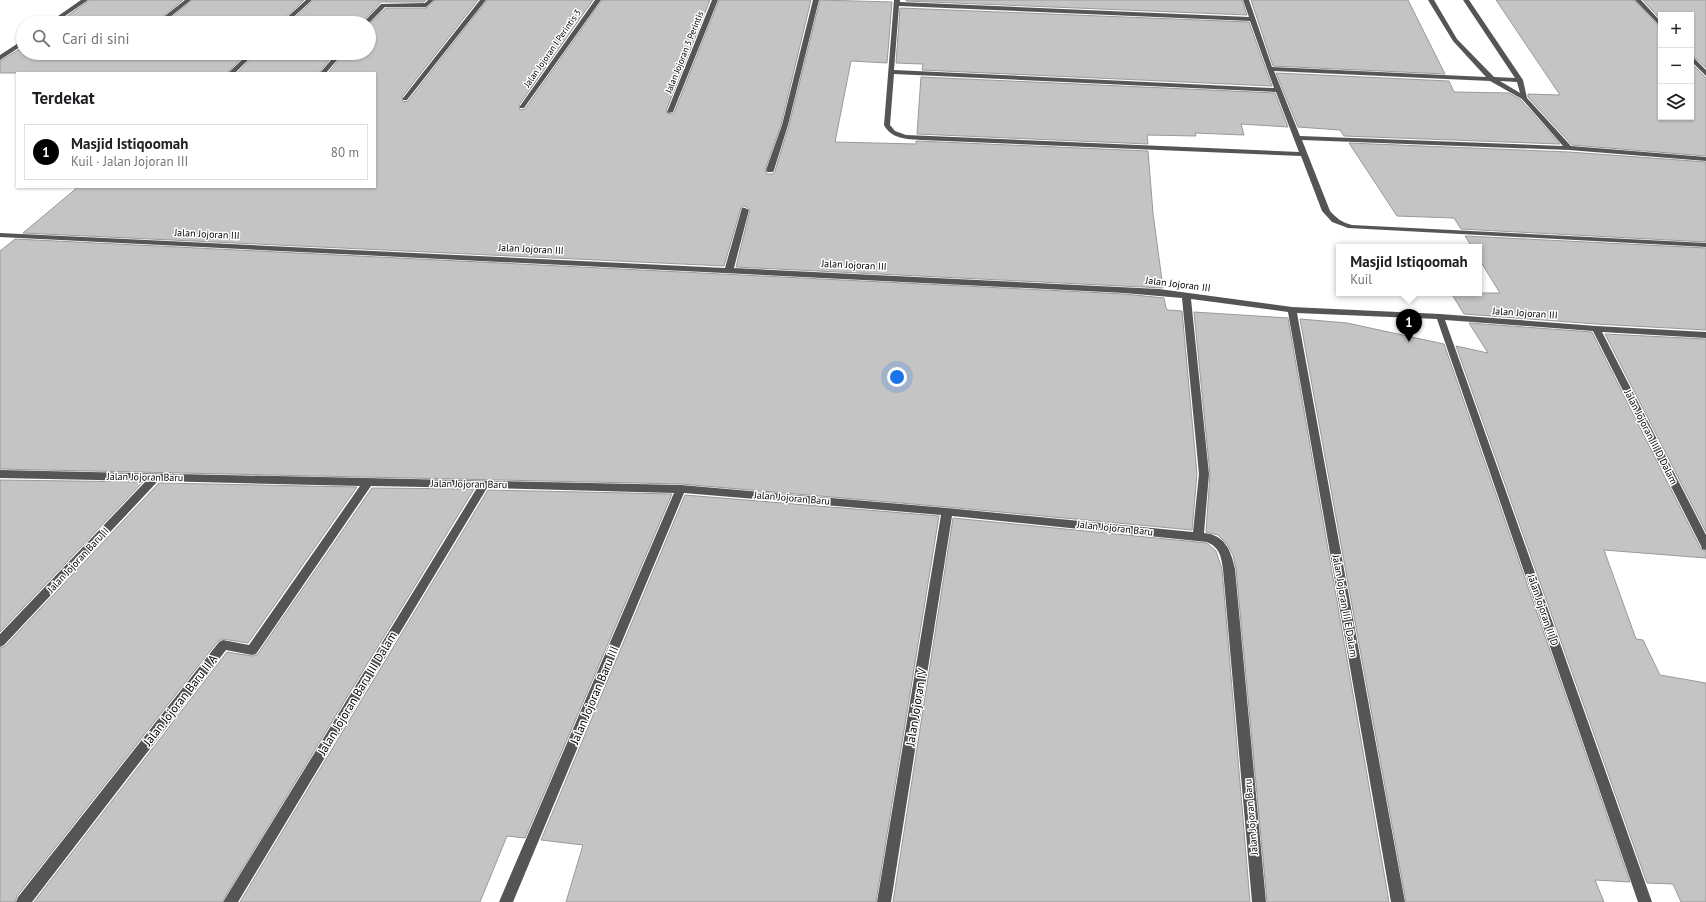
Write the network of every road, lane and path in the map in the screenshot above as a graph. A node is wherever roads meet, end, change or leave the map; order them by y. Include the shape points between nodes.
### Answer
1 (85, 0) edge
2 (188, 0) edge
3 (309, 0) edge
4 (483, 0) edge
5 (598, 0) edge
6 (715, 0) edge
7 (816, 0) edge
8 (1246, 0) edge
9 (1431, 0) edge
10 (1466, 0) edge
11 (1638, 0) edge
12 (430, 2) edge
13 (897, 2) edge
14 (61, 16) edge
15 (168, 16) edge
16 (292, 16) edge
17 (373, 16) edge
18 (1253, 19) junction
19 (1658, 22) edge
20 (16, 47) edge
21 (0, 58) edge
22 (244, 60) edge
23 (334, 60) edge
24 (1694, 61) edge
25 (1270, 69) junction
26 (231, 72) edge
27 (324, 72) edge
28 (891, 72) junction
29 (1706, 74) edge
30 (1492, 79) junction
31 (1520, 80) junction
32 (1279, 90) junction
33 (1524, 98) junction
34 (405, 99) dead end
35 (522, 107) dead end
36 (670, 112) dead end
37 (1298, 138) junction
38 (1569, 148) junction
39 (1304, 154) junction
40 (1706, 159) edge
41 (770, 170) dead end
42 (745, 210) dead end
43 (0, 235) edge
44 (1706, 245) edge
45 (729, 270) junction
46 (1186, 296) junction
47 (1292, 310) junction
48 (1440, 317) junction
49 (1596, 329) junction
50 (1706, 335) edge
51 (0, 474) edge
52 (155, 478) junction
53 (368, 482) junction
54 (484, 485) junction
55 (681, 489) junction
56 (947, 512) junction
57 (1198, 536) junction
58 (1706, 546) edge
59 (0, 642) edge
60 (23, 902) edge
61 (230, 902) edge
62 (506, 902) edge
63 (884, 902) edge
64 (1259, 902) edge
65 (1398, 902) edge
66 (1645, 902) edge

1 - 14 street
2 - 15 street
3 - 16 street
4 - 34 street
5 - 35 street, Jalan Jojoran I Perintis 3
6 - 36 street, Jalan Jojoran 3 Perintis
7 - 41 street via 785,125
8 - 18 street
9 - 30 street via 1456,40
10 - 31 street
11 - 19 street
12 - 17 street via 383,5
13 - 18 street
13 - 28 street
18 - 25 street
20 - 21 street
22 - 26 street
23 - 27 street
24 - 29 street
25 - 30 street
25 - 32 street
28 - 32 street
28 - 39 street via 887,125 888,130 903,136
30 - 31 street
30 - 33 street
31 - 33 street
32 - 37 street
33 - 38 street
37 - 38 street
37 - 39 street
38 - 40 street
39 - 44 street via 1326,211 1330,218 1344,226
42 - 45 street
43 - 45 street, Jalan Jojoran III
45 - 46 street, Jalan Jojoran III via 1124,290
46 - 47 street, Jalan Jojoran III
46 - 57 street via 1204,474
47 - 48 street, Jalan Jojoran III
47 - 65 street, Jalan Jojoran III E Dalam
48 - 49 street, Jalan Jojoran III
48 - 66 street, Jalan Jojoran III D
49 - 50 street, Jalan Jojoran III
49 - 58 street, Jalan Jojoran III D Dalam
51 - 52 street, Jalan Jojoran Baru
52 - 53 street, Jalan Jojoran Baru
52 - 59 street, Jalan Jojoran Baru II
53 - 54 street, Jalan Jojoran Baru
53 - 60 street, Jalan Jojoran Baru II A via 252,650 223,645
54 - 55 street, Jalan Jojoran Baru
54 - 61 street, Jalan Jojoran Baru III Dalam
55 - 56 street, Jalan Jojoran Baru
55 - 62 street, Jalan Jojoran Baru III
56 - 57 street, Jalan Jojoran Baru
56 - 63 street, Jalan Jojoran IV
57 - 64 street, Jalan Jojoran Baru via 1220,543 1224,548 1229,569

